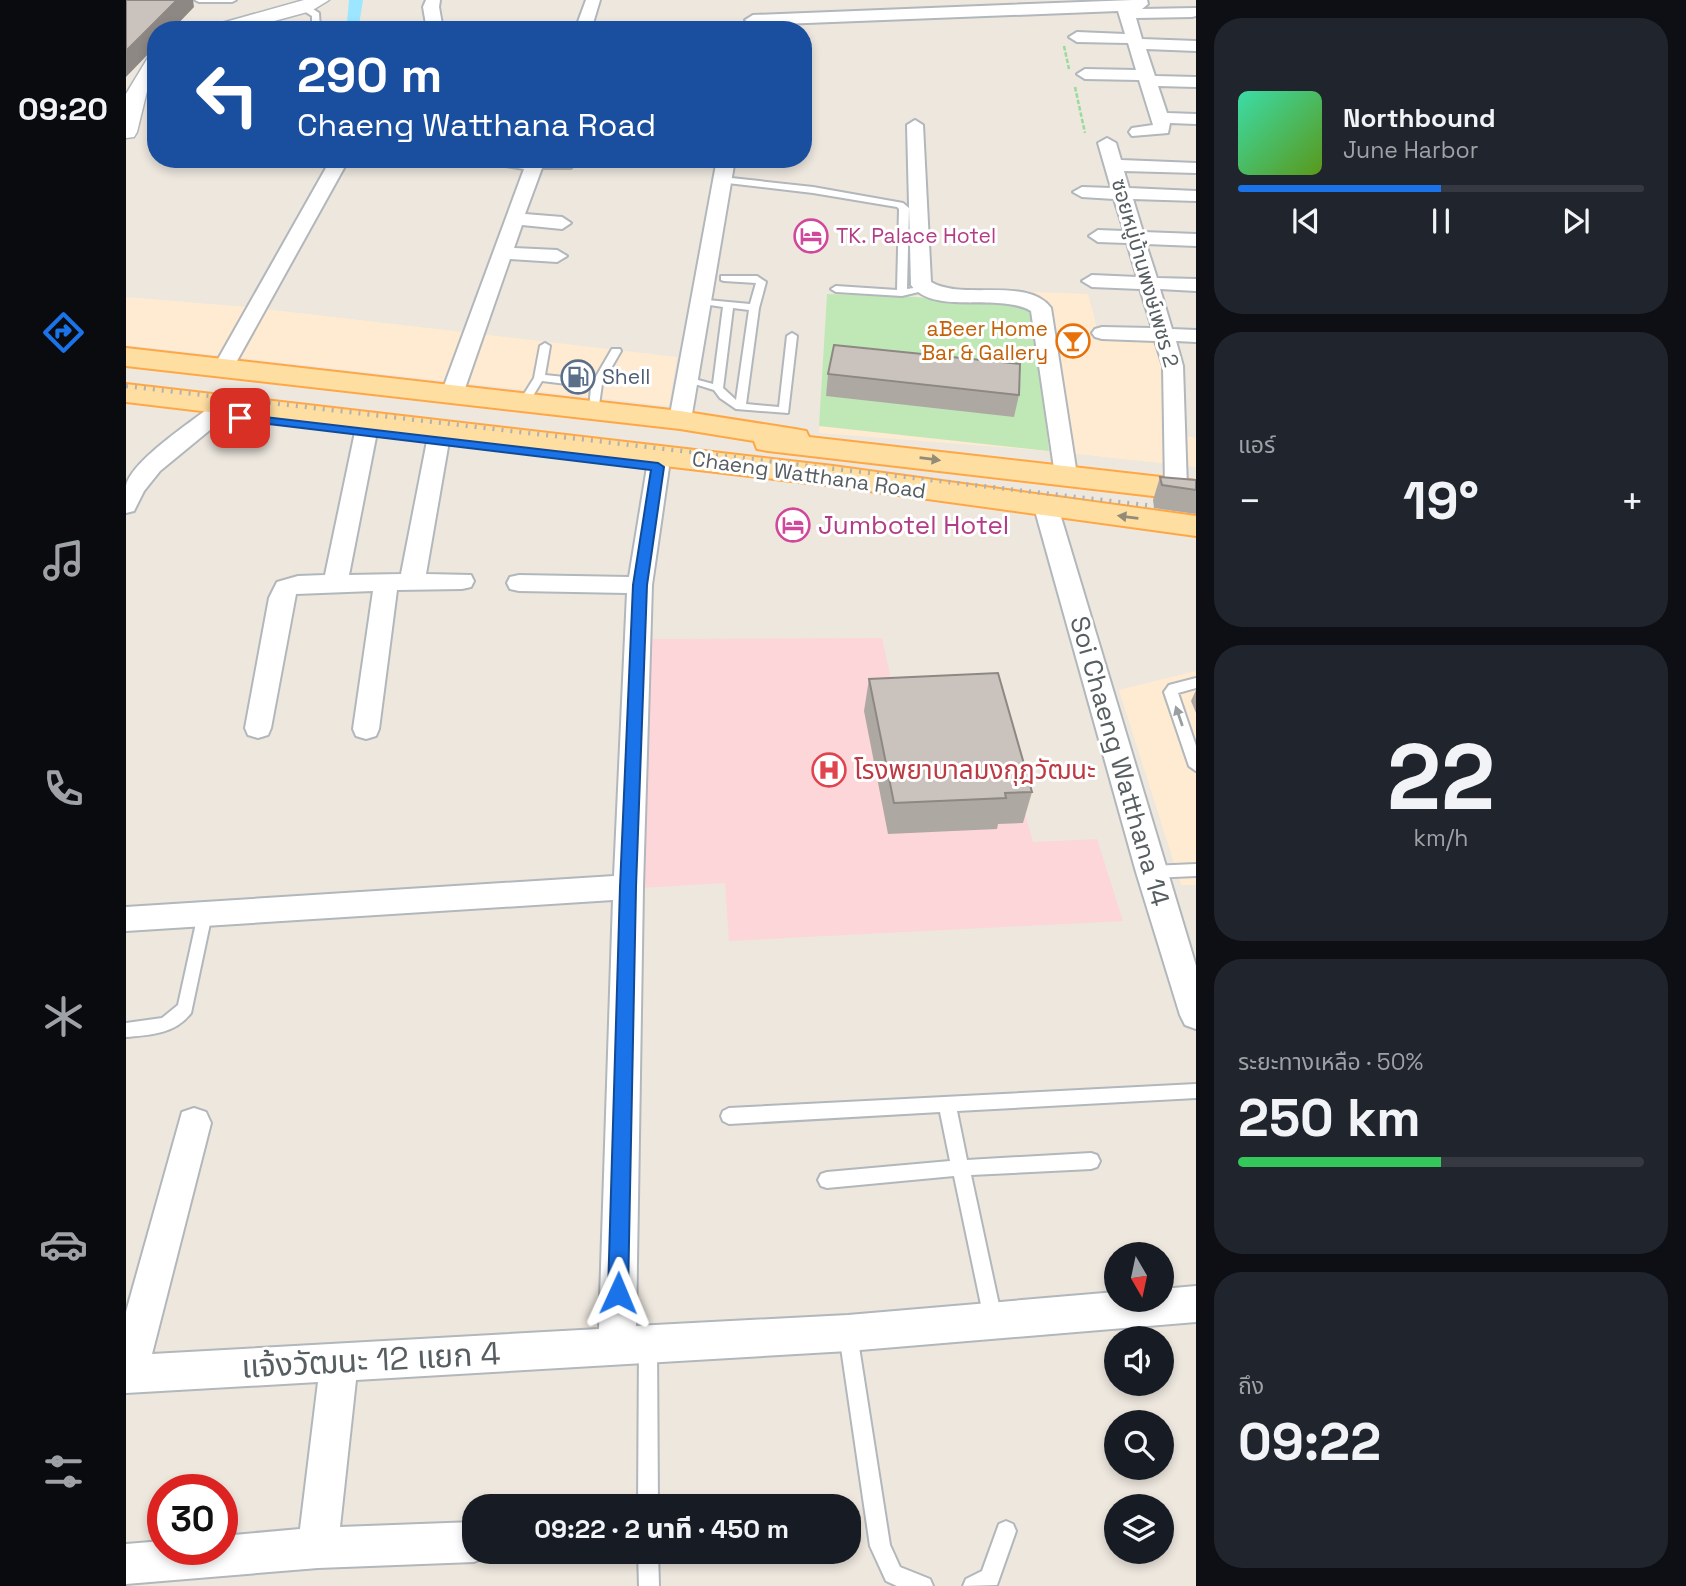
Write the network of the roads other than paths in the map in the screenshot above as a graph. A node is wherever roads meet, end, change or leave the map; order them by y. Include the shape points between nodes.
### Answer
1 (199, 0) edge
2 (232, 0) edge
3 (260, 0) edge
4 (433, 0) edge
5 (593, 0) edge
6 (756, 0) edge
7 (1140, 0) edge
8 (312, 4) edge
9 (1072, 4) edge
10 (1126, 10) junction
11 (1192, 12) dead end
12 (217, 21) edge
13 (251, 21) edge
14 (316, 21) edge
15 (433, 21) edge
16 (586, 21) edge
17 (753, 21) edge
18 (812, 21) edge
19 (1077, 37) dead end
20 (1136, 41) junction
21 (1196, 46) edge
22 (147, 74) edge
23 (1085, 74) dead end
24 (1147, 78) junction
25 (1196, 82) edge
26 (1159, 118) junction
27 (1196, 119) edge
28 (915, 125) dead end
29 (126, 132) edge
30 (1138, 132) dead end
31 (1107, 143) dead end
32 (1115, 165) junction
33 (335, 168) edge
34 (533, 168) edge
35 (724, 168) edge
36 (1196, 168) edge
37 (722, 180) junction
38 (1082, 192) dead end
39 (1123, 193) junction
40 (1196, 195) edge
41 (514, 219) junction
42 (562, 223) dead end
43 (1098, 236) dead end
44 (1137, 238) junction
45 (1196, 240) edge
46 (502, 253) junction
47 (557, 256) dead end
48 (724, 278) dead end
49 (1092, 281) dead end
50 (1151, 283) junction
51 (1196, 285) edge
52 (836, 289) dead end
53 (926, 289) junction
54 (902, 293) junction
55 (700, 302) junction
56 (728, 306) junction
57 (754, 308) junction
58 (1102, 333) dead end
59 (1167, 335) junction
60 (793, 336) dead end
61 (1196, 336) edge
62 (545, 346) dead end
63 (615, 351) dead end
64 (128, 362) edge
65 (223, 368) junction
66 (687, 380) junction
67 (718, 387) junction
68 (532, 390) junction
69 (126, 393) edge
70 (452, 394) junction
71 (595, 397) junction
72 (126, 404) edge
73 (1186, 405) edge
74 (740, 407) junction
75 (214, 415) junction
76 (680, 420) junction
77 (489, 423) junction
78 (366, 432) junction
79 (438, 441) junction
80 (862, 451) junction
81 (658, 467) junction
82 (1066, 475) junction
83 (1186, 489) edge
84 (949, 494) junction
85 (126, 506) edge
86 (1046, 507) junction
87 (1196, 526) edge
88 (462, 581) dead end
89 (412, 582) junction
90 (335, 583) junction
91 (386, 583) junction
92 (519, 583) dead end
93 (640, 585) junction
94 (1196, 683) edge
95 (258, 728) dead end
96 (366, 729) dead end
97 (1196, 766) edge
98 (1196, 870) edge
99 (1151, 872) junction
100 (628, 887) junction
101 (205, 914) junction
102 (126, 919) edge
103 (1196, 1015) edge
104 (126, 1030) edge
105 (1196, 1091) edge
106 (947, 1105) junction
107 (729, 1116) dead end
108 (194, 1123) dead end
109 (1091, 1161) dead end
110 (959, 1168) junction
111 (827, 1180) dead end
112 (1196, 1304) edge
113 (993, 1319) junction
114 (848, 1333) junction
115 (633, 1346) junction
116 (339, 1360) junction
117 (127, 1374) edge
118 (647, 1494) edge
119 (1006, 1531) dead end
120 (462, 1542) edge
121 (318, 1548) junction
122 (126, 1564) edge
123 (648, 1564) edge
124 (649, 1586) edge
125 (923, 1586) edge
126 (973, 1586) edge

1 - 2 lane
3 - 12 street
4 - 15 street
5 - 16 street
6 - 17 street
7 - 10 street via 1141,4
8 - 13 street
8 - 14 lane
9 - 10 street
9 - 18 street
10 - 11 street
10 - 20 street
19 - 20 street
20 - 21 street
20 - 24 street
22 - 29 street via 137,91
23 - 24 street
24 - 25 street
24 - 26 street
26 - 27 street
26 - 30 street via 1162,129
28 - 53 street via 921,285
31 - 32 street, ซอยหมู่บ้านพงษ์เพชร 2
32 - 36 street
32 - 39 street, ซอยหมู่บ้านพงษ์เพชร 2
33 - 65 street
34 - 41 street
35 - 37 street
37 - 54 lane via 900,205 904,208
37 - 55 street
38 - 39 street
39 - 40 street
39 - 44 street, ซอยหมู่บ้านพงษ์เพชร 2
41 - 42 street
41 - 46 street
43 - 44 street
44 - 45 street
44 - 50 street, ซอยหมู่บ้านพงษ์เพชร 2
46 - 47 street
46 - 70 street
48 - 57 lane via 761,282
49 - 50 street
50 - 51 street
50 - 59 street, ซอยหมู่บ้านพงษ์เพชร 2
52 - 54 lane
53 - 54 lane
53 - 82 street via 1026,299 1041,308
55 - 56 lane
55 - 66 street
56 - 57 lane
56 - 67 lane
57 - 74 lane
58 - 59 street
59 - 61 street
59 - 73 street, ซอยหมู่บ้านพงษ์เพชร 2
60 - 74 lane via 784,411
62 - 68 lane
63 - 71 lane
64 - 65 main road, Chaeng Watthana Road
64 - 77 main road, Chaeng Watthana Road
65 - 70 main road, Chaeng Watthana Road
66 - 67 lane
66 - 76 street
67 - 74 lane via 723,398
68 - 70 main road, Chaeng Watthana Road
68 - 71 main road, Chaeng Watthana Road
69 - 77 main road, Chaeng Watthana Road
71 - 76 main road, Chaeng Watthana Road
72 - 75 main road, Chaeng Watthana Road
73 - 83 street, ซอยหมู่บ้านพงษ์เพชร 2
75 - 78 main road, Chaeng Watthana Road
75 - 85 street via 146,472
76 - 80 main road, Chaeng Watthana Road
77 - 80 main road, Chaeng Watthana Road
77 - 84 main road, Chaeng Watthana Road
78 - 79 main road, Chaeng Watthana Road
78 - 90 street
79 - 81 main road, Chaeng Watthana Road
79 - 89 street
80 -> 82 main road, Chaeng Watthana Road
81 - 84 main road, Chaeng Watthana Road via 834,488
81 - 93 street
82 - 83 main road, Chaeng Watthana Road
84 - 86 main road, Chaeng Watthana Road
87 -> 86 main road, Chaeng Watthana Road
86 - 99 street, Soi Chaeng Watthana 14
88 - 89 street
89 - 91 street
90 - 91 street
90 - 95 street via 286,588
91 - 96 street
92 - 93 street
93 - 100 street
97 -> 94 lane via 1171,692
98 - 99 lane
99 - 103 street, Soi Chaeng Watthana 14
100 - 101 street
100 - 115 street
101 - 102 street
101 - 104 lane via 185,1008 178,1020 156,1028
105 - 106 lane
106 - 107 lane
106 - 110 lane
108 - 117 street
109 - 110 lane
110 - 111 lane
110 - 113 lane
112 - 113 street, แจ้งวัฒนะ 12 แยก 4
113 - 114 street, แจ้งวัฒนะ 12 แยก 4
114 - 115 street, แจ้งวัฒนะ 12 แยก 4
114 - 125 lane via 880,1546 893,1574
115 - 116 street, แจ้งวัฒนะ 12 แยก 4
115 - 118 lane
116 - 117 street, แจ้งวัฒนะ 12 แยก 4
116 - 121 street
119 - 126 lane via 990,1578
120 - 121 street
121 - 122 street
123 - 124 lane

